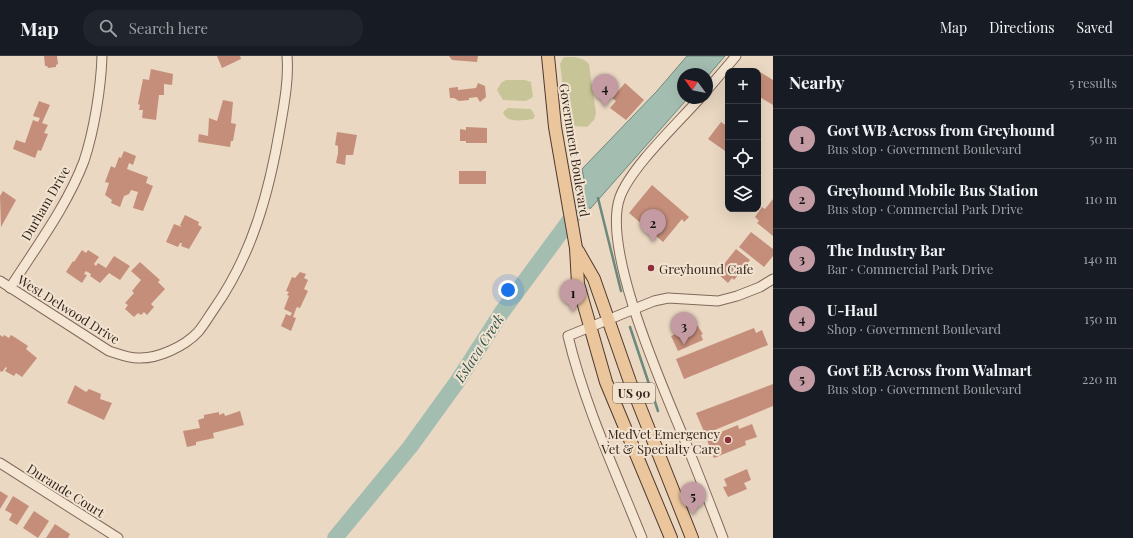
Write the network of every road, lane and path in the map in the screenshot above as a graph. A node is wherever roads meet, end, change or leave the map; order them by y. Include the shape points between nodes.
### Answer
1 (102, 56) edge
2 (287, 56) edge
3 (548, 56) edge
4 (736, 56) edge
5 (713, 83) edge
6 (695, 104) edge
7 (576, 248) junction
8 (773, 279) edge
9 (0, 281) edge
10 (10, 288) junction
11 (635, 309) junction
12 (608, 320) junction
13 (590, 328) junction
14 (0, 463) edge
15 (118, 538) edge
16 (642, 538) edge
17 (671, 538) edge
18 (692, 538) edge
19 (723, 538) edge

1 - 10 street, Durham Drive via 90,141 83,163 68,195
2 - 10 street, West Delwood Drive via 282,116 273,169 258,223 226,292 198,332 170,350 155,356 124,357 109,351
3 - 7 main road, Government Boulevard / US 90 via 555,127
4 - 5 street
6 - 11 street via 640,166 620,197 617,232 627,287
7 - 12 main road, Government Boulevard / US 90 via 594,279
7 - 13 main road, Government Boulevard / US 90 via 578,284
8 - 11 street via 760,287 718,301 668,298
9 - 10 street, West Delwood Drive
11 - 12 street
11 - 19 street
12 - 13 street
12 - 18 main road, Government Boulevard / US 90
13 - 16 street via 568,336 573,359
13 - 17 main road, Government Boulevard / US 90 via 606,382
14 - 15 street, Durande Court

